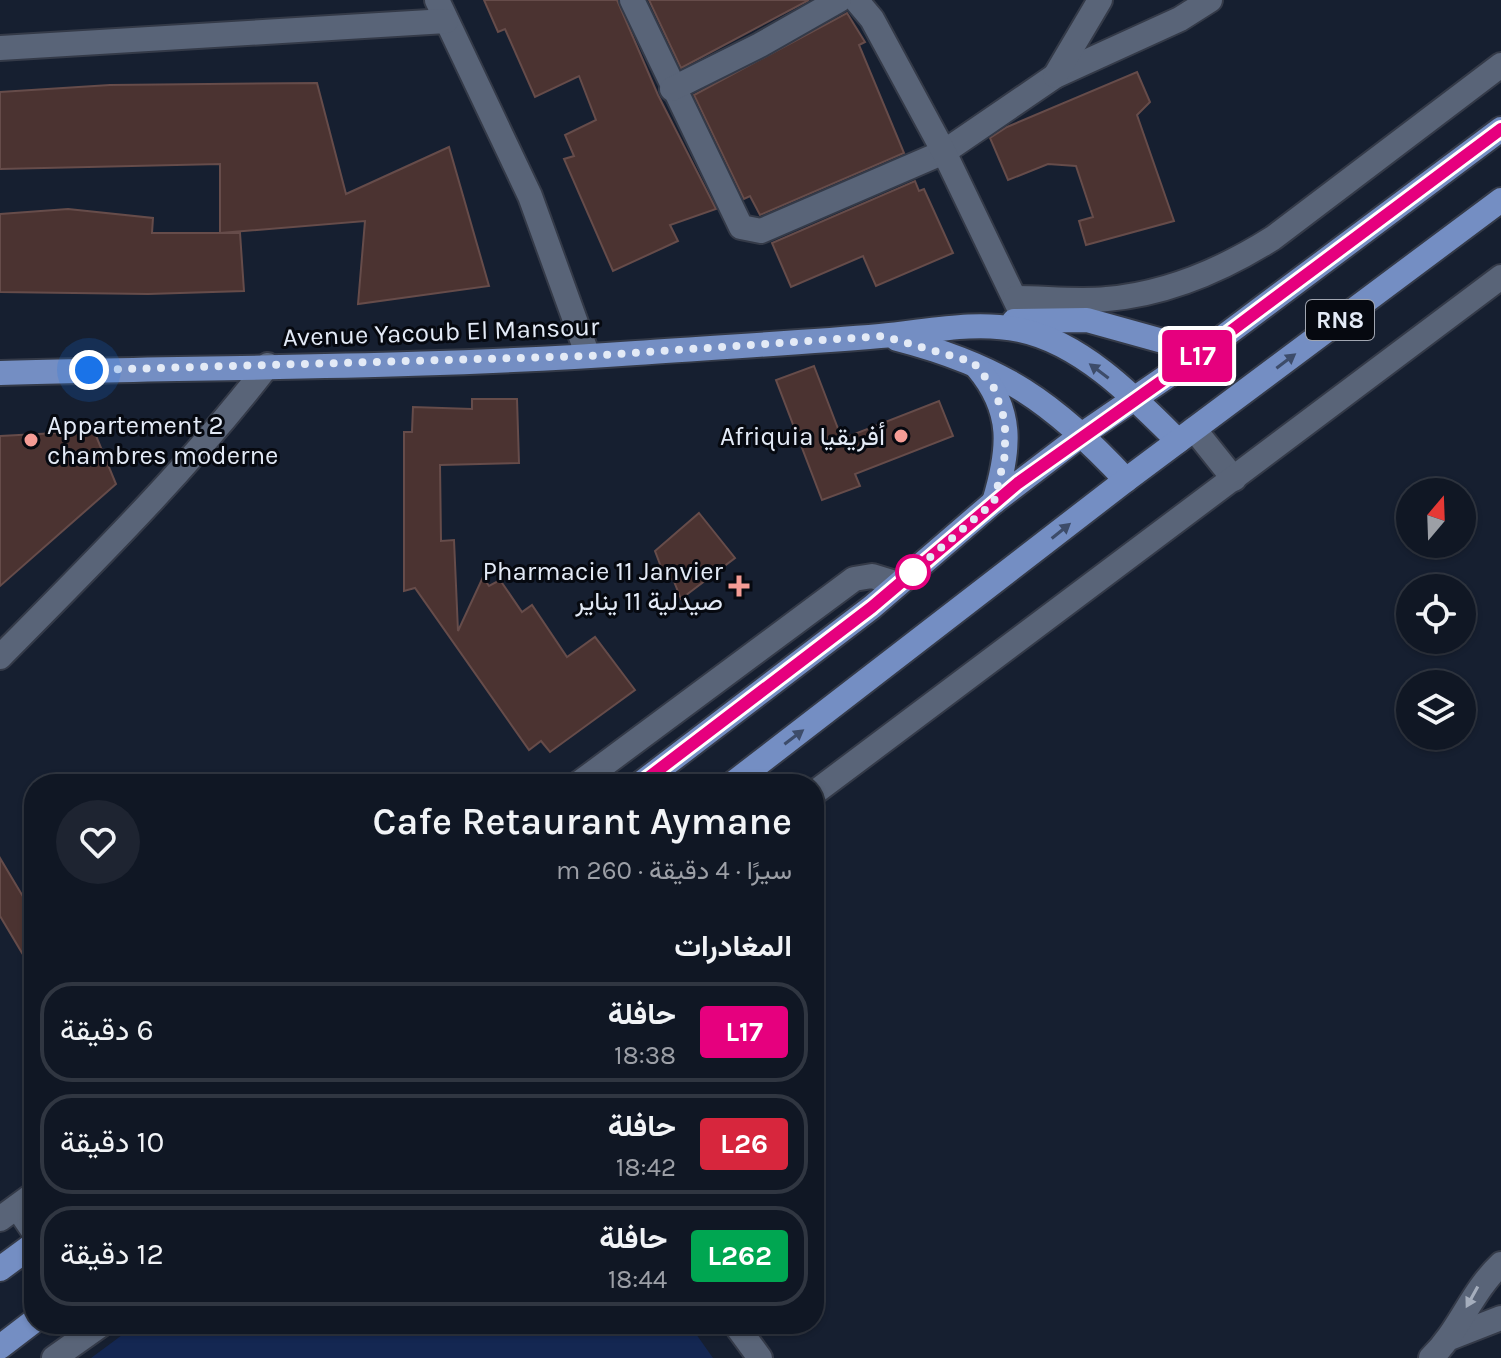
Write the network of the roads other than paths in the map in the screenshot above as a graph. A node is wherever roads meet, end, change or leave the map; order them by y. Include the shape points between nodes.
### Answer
1 (632, 0) edge
2 (839, 0) edge
3 (856, 0) edge
4 (1100, 0) edge
5 (1210, 0) edge
6 (441, 10) edge
7 (0, 48) edge
8 (1501, 65) edge
9 (1055, 76) junction
10 (672, 89) junction
11 (1501, 129) edge
12 (944, 152) junction
13 (1501, 200) edge
14 (1501, 277) edge
15 (1019, 309) junction
16 (979, 327) junction
17 (883, 336) junction
18 (1207, 349) junction
19 (588, 356) junction
20 (973, 362) junction
21 (268, 365) junction
22 (0, 373) edge
23 (1134, 399) junction
24 (1083, 434) junction
25 (1186, 435) junction
26 (1234, 479) junction
27 (1126, 480) junction
28 (994, 502) junction
29 (898, 584) junction
30 (0, 657) edge
31 (591, 774) edge
32 (653, 774) edge
33 (745, 774) edge
34 (824, 786) edge
35 (24, 1251) edge
36 (1501, 1264) edge
37 (0, 1269) edge
38 (1501, 1318) edge
39 (24, 1329) edge
40 (88, 1334) edge
41 (742, 1334) edge
42 (1452, 1337) junction
43 (0, 1347) edge
44 (54, 1358) edge
45 (760, 1358) edge
46 (1431, 1358) edge

1 - 10 street
2 - 10 street
3 - 12 street via 872,19
4 - 9 street
5 - 9 street
6 - 7 street
6 - 19 street via 530,196
8 - 15 street via 1273,238 1232,263 1192,279 1108,299
9 - 12 street
10 - 12 street via 741,227 749,231 761,231
11 - 18 main road, RN8
12 - 15 street
25 -> 13 main road, RN8
14 - 26 street
15 - 16 main road
15 - 18 main road via 1102,322
16 - 17 main road, Avenue Yacoub El Mansour
23 -> 16 main road, Avenue Yacoub El Mansour via 1085,360 1043,337
17 - 19 main road, Avenue Yacoub El Mansour
17 - 20 main road, Avenue Yacoub El Mansour
18 - 23 main road, RN8
19 - 21 main road, Avenue Yacoub El Mansour
20 - 24 main road, Avenue Yacoub El Mansour via 1020,386
20 - 28 main road via 994,388 1005,421 1005,455
21 - 22 main road, Avenue Yacoub El Mansour
21 - 30 street via 139,516
23 - 24 main road, RN8
23 - 25 main road, Avenue Yacoub El Mansour
24 - 27 main road, Avenue Yacoub El Mansour
24 - 28 main road, RN8
25 - 26 street
25 - 27 main road, RN8
26 - 34 street
33 -> 27 main road, RN8
28 - 29 main road, RN8
29 - 31 street via 872,576 854,579
29 - 32 main road, RN8
35 - 37 main road
36 -> 42 street via 1479,1285
38 - 42 street
39 - 43 main road
40 - 44 street
41 - 45 street
42 - 46 street

